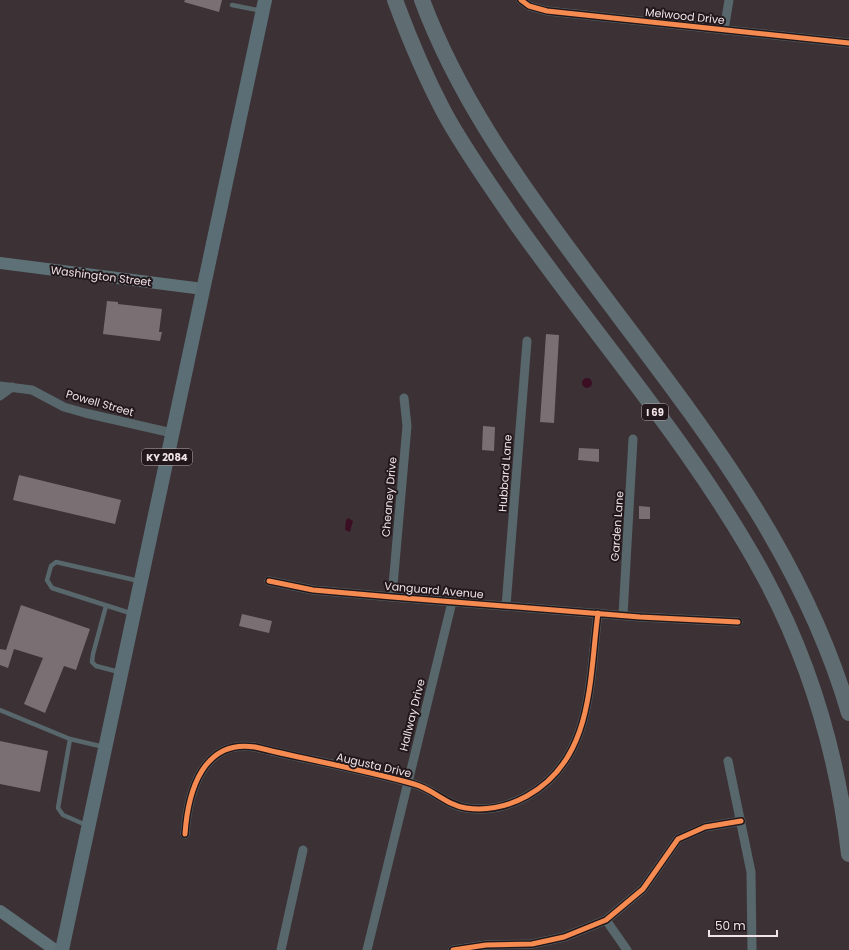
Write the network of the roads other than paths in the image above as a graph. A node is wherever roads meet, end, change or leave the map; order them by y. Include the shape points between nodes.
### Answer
1 (395, 0) edge
2 (422, 0) edge
3 (521, 0) edge
4 (729, 0) edge
5 (232, 5) dead end
6 (264, 6) edge
7 (724, 30) junction
8 (849, 43) edge
9 (0, 263) edge
10 (203, 289) junction
11 (527, 341) dead end
12 (0, 386) edge
13 (12, 387) junction
14 (0, 396) edge
15 (404, 398) dead end
16 (172, 433) junction
17 (633, 439) dead end
18 (141, 581) junction
19 (268, 581) dead end
20 (392, 597) junction
21 (452, 602) junction
22 (106, 606) junction
23 (506, 606) junction
24 (598, 613) junction
25 (133, 614) junction
26 (623, 615) junction
27 (738, 622) dead end
28 (121, 673) junction
29 (0, 710) edge
30 (849, 713) edge
31 (70, 739) junction
32 (105, 747) junction
33 (728, 761) dead end
34 (408, 783) junction
35 (740, 821) junction
36 (88, 826) junction
37 (185, 834) dead end
38 (303, 850) dead end
39 (849, 854) edge
40 (0, 911) edge
41 (606, 920) junction
42 (55, 950) edge
43 (62, 950) edge
44 (281, 950) edge
45 (367, 950) edge
46 (453, 950) edge
47 (627, 950) edge
48 (752, 950) edge

1 - 39 highway, I 69 via 433,90 472,159 550,272 706,483 742,537 765,579 799,652 825,727 841,799
2 - 30 highway, I 69 via 454,72 504,159 702,429 761,516 810,608
3 - 7 street, Melwood Drive via 529,6 546,11
4 - 7 street
5 - 6 lane
6 - 10 main road, KY 2084
7 - 8 street, Melwood Drive
9 - 10 street, Washington Street
10 - 16 main road, KY 2084
11 - 23 street, Hubbard Lane
12 - 13 street, Powell Street
13 - 14 street
13 - 16 street, Powell Street via 32,390 64,407
15 - 20 street, Cheaney Drive via 407,426
16 - 18 main road, KY 2084
17 - 26 street, Garden Lane
18 - 22 lane via 56,562 51,566 47,580 52,588
18 - 25 main road, KY 2084
19 - 20 street, Vanguard Avenue via 313,590
20 - 21 street, Vanguard Avenue
21 - 23 street, Vanguard Avenue
21 - 34 street, Hallway Drive
22 - 25 lane
22 - 28 lane via 92,662 96,666
23 - 24 street, Vanguard Avenue
24 - 26 street, Vanguard Avenue
24 - 34 street, Augusta Drive via 590,686 582,723 568,758 551,779 519,800 502,806 483,808 457,806 424,788
25 - 28 main road, KY 2084
26 - 27 street
28 - 32 main road, KY 2084
29 - 31 lane
31 - 32 lane
31 - 36 lane via 58,808 63,816
32 - 36 main road, KY 2084
33 - 35 street
34 - 37 street, Augusta Drive via 255,746 239,745 215,754 204,767 191,801
34 - 45 street, Hallway Drive
35 - 41 street via 705,827 678,839 643,889
35 - 48 street via 751,872
36 - 43 main road, KY 2084
38 - 44 street
40 - 42 street
41 - 46 street via 564,937 532,944 486,945
41 - 47 street

